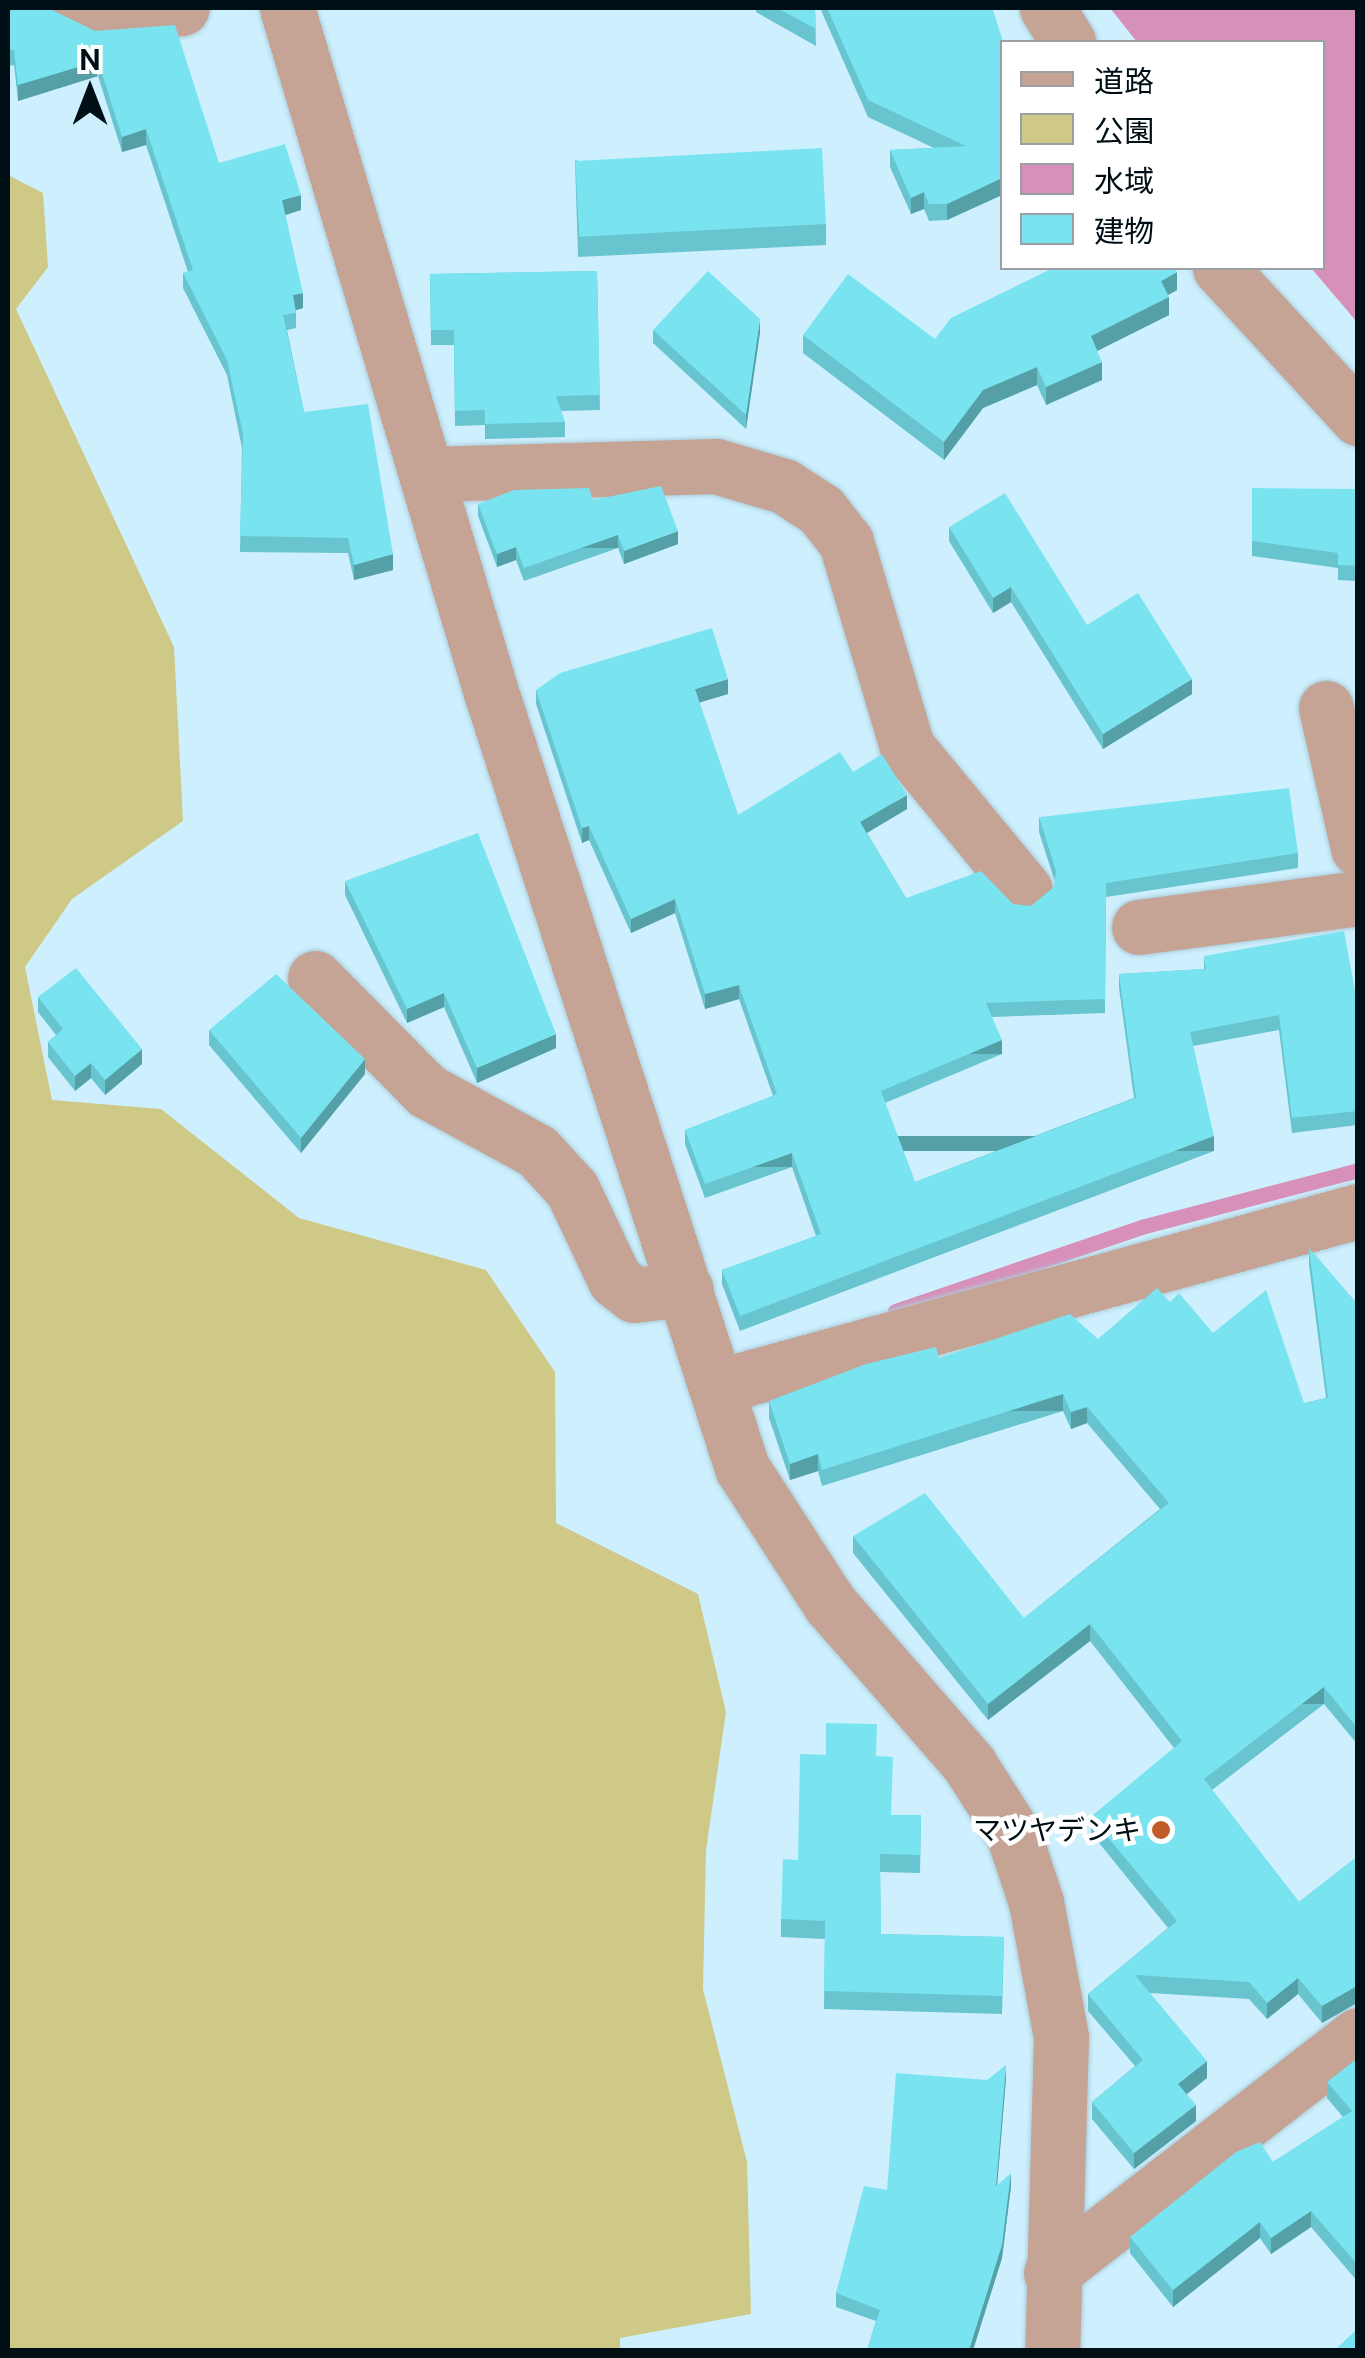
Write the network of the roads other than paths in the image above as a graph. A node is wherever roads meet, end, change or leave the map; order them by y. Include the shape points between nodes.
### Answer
1 (77, 8) edge
2 (182, 8) edge
3 (287, 8) edge
4 (1046, 8) edge
5 (1067, 40) edge
6 (1222, 270) edge
7 (1358, 418) edge
8 (426, 474) junction
9 (1326, 708) dead end
10 (1358, 848) edge
11 (1025, 890) dead end
12 (1358, 898) edge
13 (1139, 927) dead end
14 (315, 978) dead end
15 (1358, 1211) edge
16 (686, 1289) junction
17 (716, 1387) junction
18 (1358, 2035) edge
19 (1051, 2273) junction
20 (1052, 2350) edge

1 - 2 street via 103,16
3 - 8 street
4 - 5 street
6 - 7 street
8 - 11 street via 716,466 784,486 821,510 846,542 908,747
8 - 16 street
9 - 10 street
12 - 13 street
14 - 16 street via 427,1092 537,1151 572,1189 615,1280 634,1294
15 - 17 street
16 - 17 street
17 - 19 street via 742,1468 792,1553 968,1764 1013,1833 1062,2037
18 - 19 street
19 - 20 street

